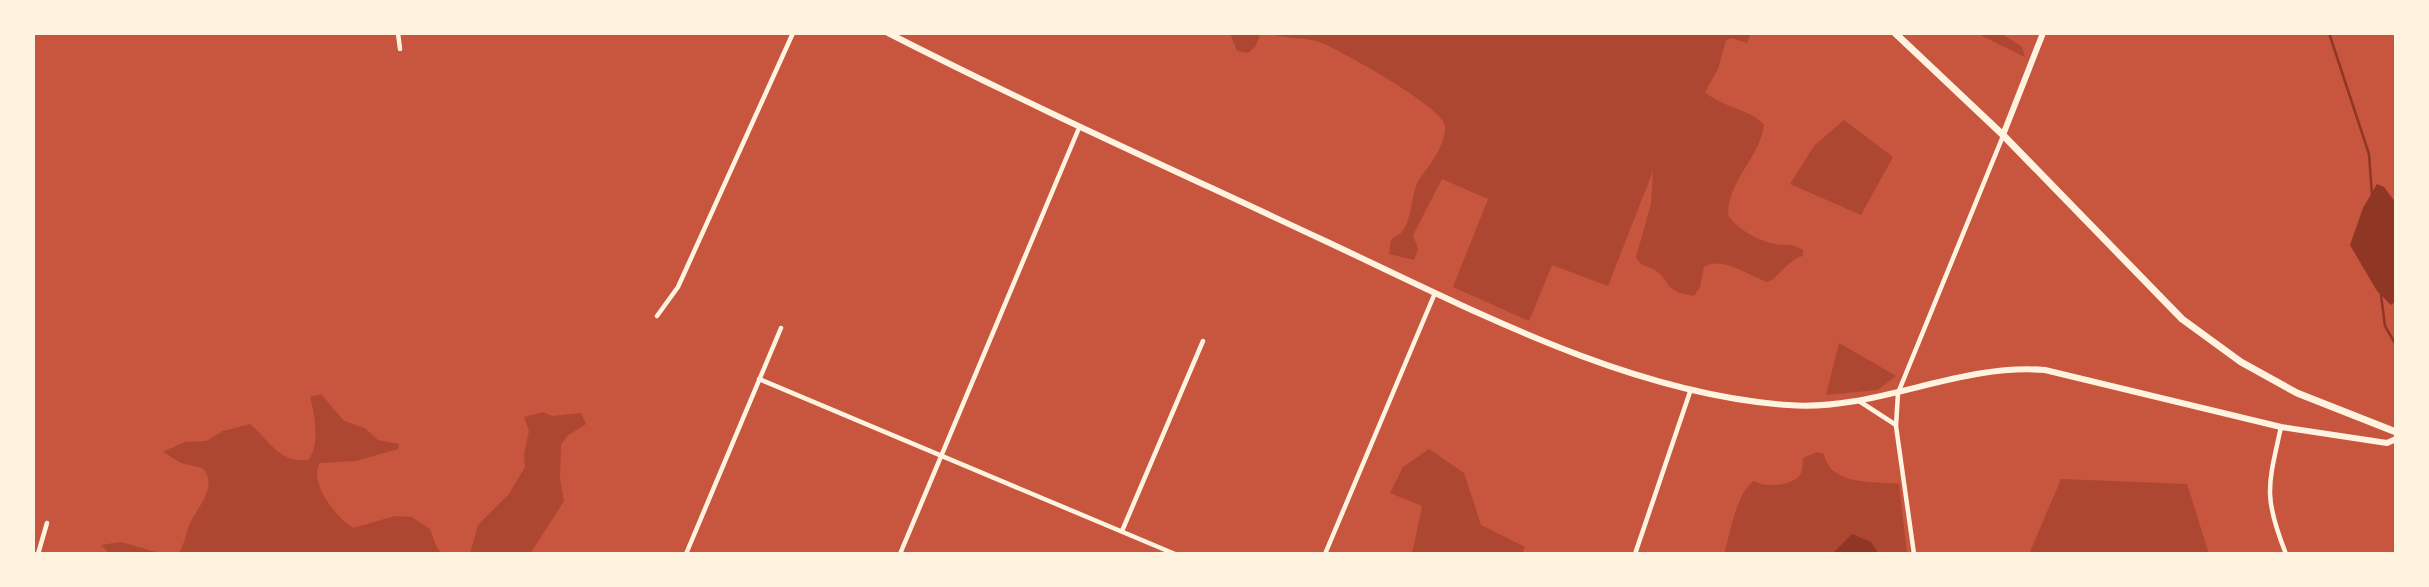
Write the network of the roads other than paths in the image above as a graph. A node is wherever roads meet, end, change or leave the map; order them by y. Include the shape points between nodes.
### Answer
1 (398, 33) edge
2 (793, 33) edge
3 (888, 33) edge
4 (1895, 33) edge
5 (2043, 33) edge
6 (400, 50) dead end
7 (1079, 128) junction
8 (2003, 135) junction
9 (1436, 292) junction
10 (657, 316) dead end
11 (780, 328) dead end
12 (1203, 341) dead end
13 (759, 380) junction
14 (1691, 388) junction
15 (1898, 393) junction
16 (1858, 401) junction
17 (1896, 426) junction
18 (2281, 427) junction
19 (2396, 432) edge
20 (2396, 439) edge
21 (942, 454) junction
22 (47, 523) dead end
23 (1122, 531) junction
24 (38, 554) edge
25 (686, 554) edge
26 (900, 554) edge
27 (1175, 554) edge
28 (1325, 554) edge
29 (1635, 554) edge
30 (1914, 554) edge
31 (2286, 554) edge

1 - 6 street
2 - 10 street via 678,287
3 - 7 street
4 - 8 main road
5 - 8 street
7 - 9 street
7 - 21 street
8 - 15 street
8 - 19 main road via 2182,319 2241,362 2297,393
9 - 14 street via 1577,355
9 - 28 street
11 - 13 street
12 - 23 street
13 - 21 street
13 - 25 street
14 - 16 street via 1789,406
14 - 29 street
15 - 16 street
15 - 17 street
15 - 18 street via 1982,371 2045,370
16 - 17 street
17 - 30 street
18 - 20 street via 2387,443
18 - 31 street via 2268,485 2270,514
21 - 23 street
21 - 26 street
22 - 24 street
23 - 27 street

